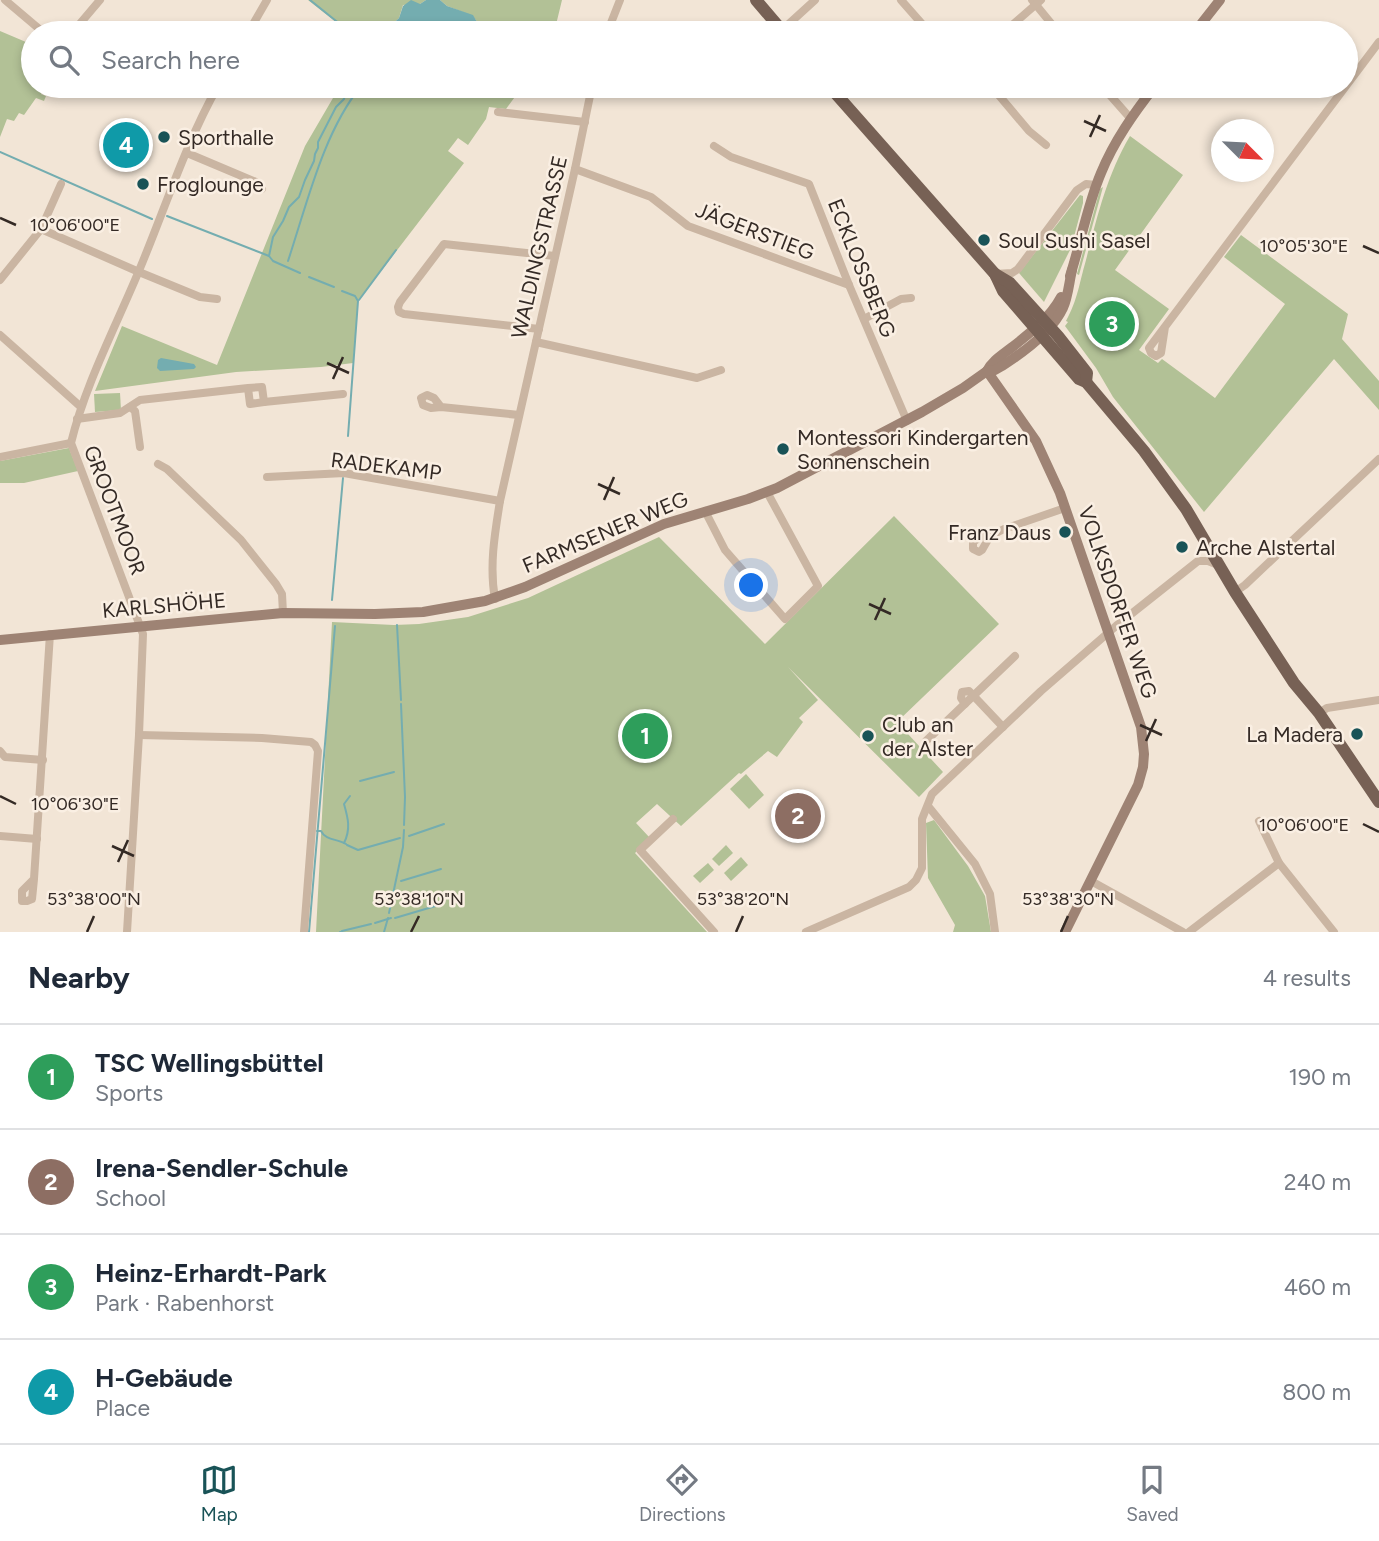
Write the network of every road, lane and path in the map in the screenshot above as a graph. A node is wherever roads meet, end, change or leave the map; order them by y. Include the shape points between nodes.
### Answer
1 (5, 0) edge
2 (100, 0) edge
3 (267, 0) edge
4 (620, 0) edge
5 (756, 0) edge
6 (815, 0) edge
7 (901, 0) edge
8 (1220, 0) edge
9 (1036, 2) edge
10 (30, 21) edge
11 (82, 21) edge
12 (255, 21) edge
13 (612, 21) edge
14 (773, 21) edge
15 (793, 21) edge
16 (919, 21) edge
17 (1016, 21) edge
18 (1050, 21) edge
19 (1203, 21) edge
20 (1379, 42) edge
21 (1358, 70) edge
22 (212, 98) edge
23 (589, 98) edge
24 (840, 98) edge
25 (1001, 98) edge
26 (1112, 98) edge
27 (1146, 98) edge
28 (1337, 98) edge
29 (498, 112) dead end
30 (1130, 119) junction
31 (584, 122) junction
32 (1046, 145) dead end
33 (714, 146) dead end
34 (187, 153) junction
35 (575, 169) junction
36 (61, 184) dead end
37 (1096, 184) junction
38 (262, 189) dead end
39 (1092, 196) junction
40 (1072, 197) junction
41 (41, 229) junction
42 (555, 256) junction
43 (139, 272) junction
44 (995, 274) junction
45 (0, 280) edge
46 (849, 285) junction
47 (911, 298) dead end
48 (217, 299) dead end
49 (864, 319) junction
50 (1042, 327) junction
51 (1164, 327) dead end
52 (538, 329) junction
53 (0, 335) edge
54 (536, 342) junction
55 (721, 370) dead end
56 (987, 371) junction
57 (248, 388) junction
58 (343, 394) dead end
59 (264, 402) junction
60 (81, 407) junction
61 (130, 407) junction
62 (441, 407) dead end
63 (519, 415) junction
64 (77, 418) junction
65 (907, 421) junction
66 (71, 443) junction
67 (140, 447) dead end
68 (0, 457) edge
69 (1379, 459) edge
70 (158, 464) dead end
71 (267, 477) dead end
72 (768, 492) junction
73 (500, 500) junction
74 (1065, 508) junction
75 (705, 511) junction
76 (990, 536) dead end
77 (1219, 565) junction
78 (1235, 592) junction
79 (495, 598) junction
80 (283, 613) junction
81 (333, 613) joint
82 (141, 626) junction
83 (1108, 632) junction
84 (50, 634) junction
85 (0, 640) edge
86 (1015, 656) dead end
87 (973, 696) junction
88 (1379, 700) edge
89 (1319, 713) junction
90 (1003, 727) junction
91 (139, 735) junction
92 (926, 741) dead end
93 (1, 752) edge
94 (43, 760) junction
95 (1379, 802) edge
96 (928, 806) junction
97 (673, 819) dead end
98 (1259, 821) dead end
99 (0, 836) edge
100 (37, 839) junction
101 (1279, 863) junction
102 (34, 879) dead end
103 (1091, 881) junction
104 (996, 931) edge
105 (127, 932) edge
106 (304, 932) edge
107 (714, 932) edge
108 (806, 932) edge
109 (1065, 932) edge
110 (1183, 932) edge
111 (1189, 932) edge
112 (1334, 932) edge

1 - 10 street
2 - 11 street
3 - 12 street
4 - 13 street
5 - 14 main road
6 - 15 street
7 - 16 street
8 - 19 main road
9 - 17 street
9 - 18 street
20 - 21 street
22 - 34 street, GROOTMOOR
23 - 31 street, WALDINGSTRASSE
24 - 44 main road
25 - 32 street
26 - 30 street
27 - 30 main road, FARMSENER WEG
28 - 51 street
29 - 31 street
30 - 37 main road, FARMSENER WEG
31 - 35 street, WALDINGSTRASSE
33 - 46 street, ECKLOSSBERG via 731,157 809,184
34 - 38 street via 256,182
34 - 43 street, GROOTMOOR
35 - 42 street, WALDINGSTRASSE
35 - 46 street, JÄGERSTIEG via 651,197 688,226
36 - 41 street
37 - 39 main road, FARMSENER WEG
37 - 40 street via 1084,185
39 - 40 street via 1080,193
39 - 50 main road, FARMSENER WEG via 1072,270
40 - 44 street via 1018,269
41 - 43 street
41 - 45 street
42 - 52 street, WALDINGSTRASSE
42 - 52 street via 444,244 398,307 404,314
43 - 48 street via 200,297
43 - 60 street, GROOTMOOR
44 - 50 main road via 1010,283
46 - 49 street, ECKLOSSBERG
47 - 49 street
49 - 65 street, ECKLOSSBERG
50 - 56 main road, FARMSENER WEG via 991,363
50 - 77 main road via 1087,373 1086,382 1186,509
52 - 54 street, WALDINGSTRASSE
53 - 60 street
54 - 55 street via 696,378
54 - 63 street, WALDINGSTRASSE
56 - 65 main road, FARMSENER WEG
56 - 74 main road, VOLKSDORFER WEG via 1036,441
57 - 59 street via 262,387
57 - 59 street via 250,404
57 - 61 street via 140,401
58 - 59 street
60 - 64 street, GROOTMOOR
61 - 64 street via 120,414
61 - 67 street via 135,411
62 - 63 street
63 - 73 street, WALDINGSTRASSE
64 - 66 street, GROOTMOOR
65 - 72 main road, FARMSENER WEG
66 - 68 street
66 - 82 street, GROOTMOOR
69 - 78 street
70 - 80 street via 241,540 282,594
71 - 73 street, RADEKAMP via 344,473
72 - 75 main road, FARMSENER WEG
72 - 75 street via 818,586 785,619 725,550
73 - 79 street, WALDINGSTRASSE
74 - 76 street
74 - 83 main road, VOLKSDORFER WEG
75 - 79 main road, FARMSENER WEG via 664,524
77 - 78 main road
77 - 83 street via 1196,562
78 - 89 main road
79 - 81 main road, FARMSENER WEG via 423,612
80 - 81 main road, KARLSHÖHE
80 - 82 main road, KARLSHÖHE
82 - 84 main road, KARLSHÖHE
82 - 91 street, GROOTMOOR
83 - 90 street
83 - 103 main road, VOLKSDORFER WEG via 1140,727 1143,767
84 - 85 main road, KARLSHÖHE
84 - 94 street
86 - 87 street
87 - 90 street
87 - 92 street
88 - 89 street
89 - 95 main road
90 - 96 street via 932,794
91 - 105 street, GROOTMOOR
91 - 106 street via 262,738 315,745
93 - 94 street via 5,757
94 - 100 street
96 - 104 street via 975,864 990,894
96 - 108 street via 922,819 922,868 916,880
97 - 107 street via 640,850
98 - 101 street
99 - 100 street
100 - 102 street
101 - 111 street
101 - 112 street
103 - 109 main road, VOLKSDORFER WEG
103 - 110 street

